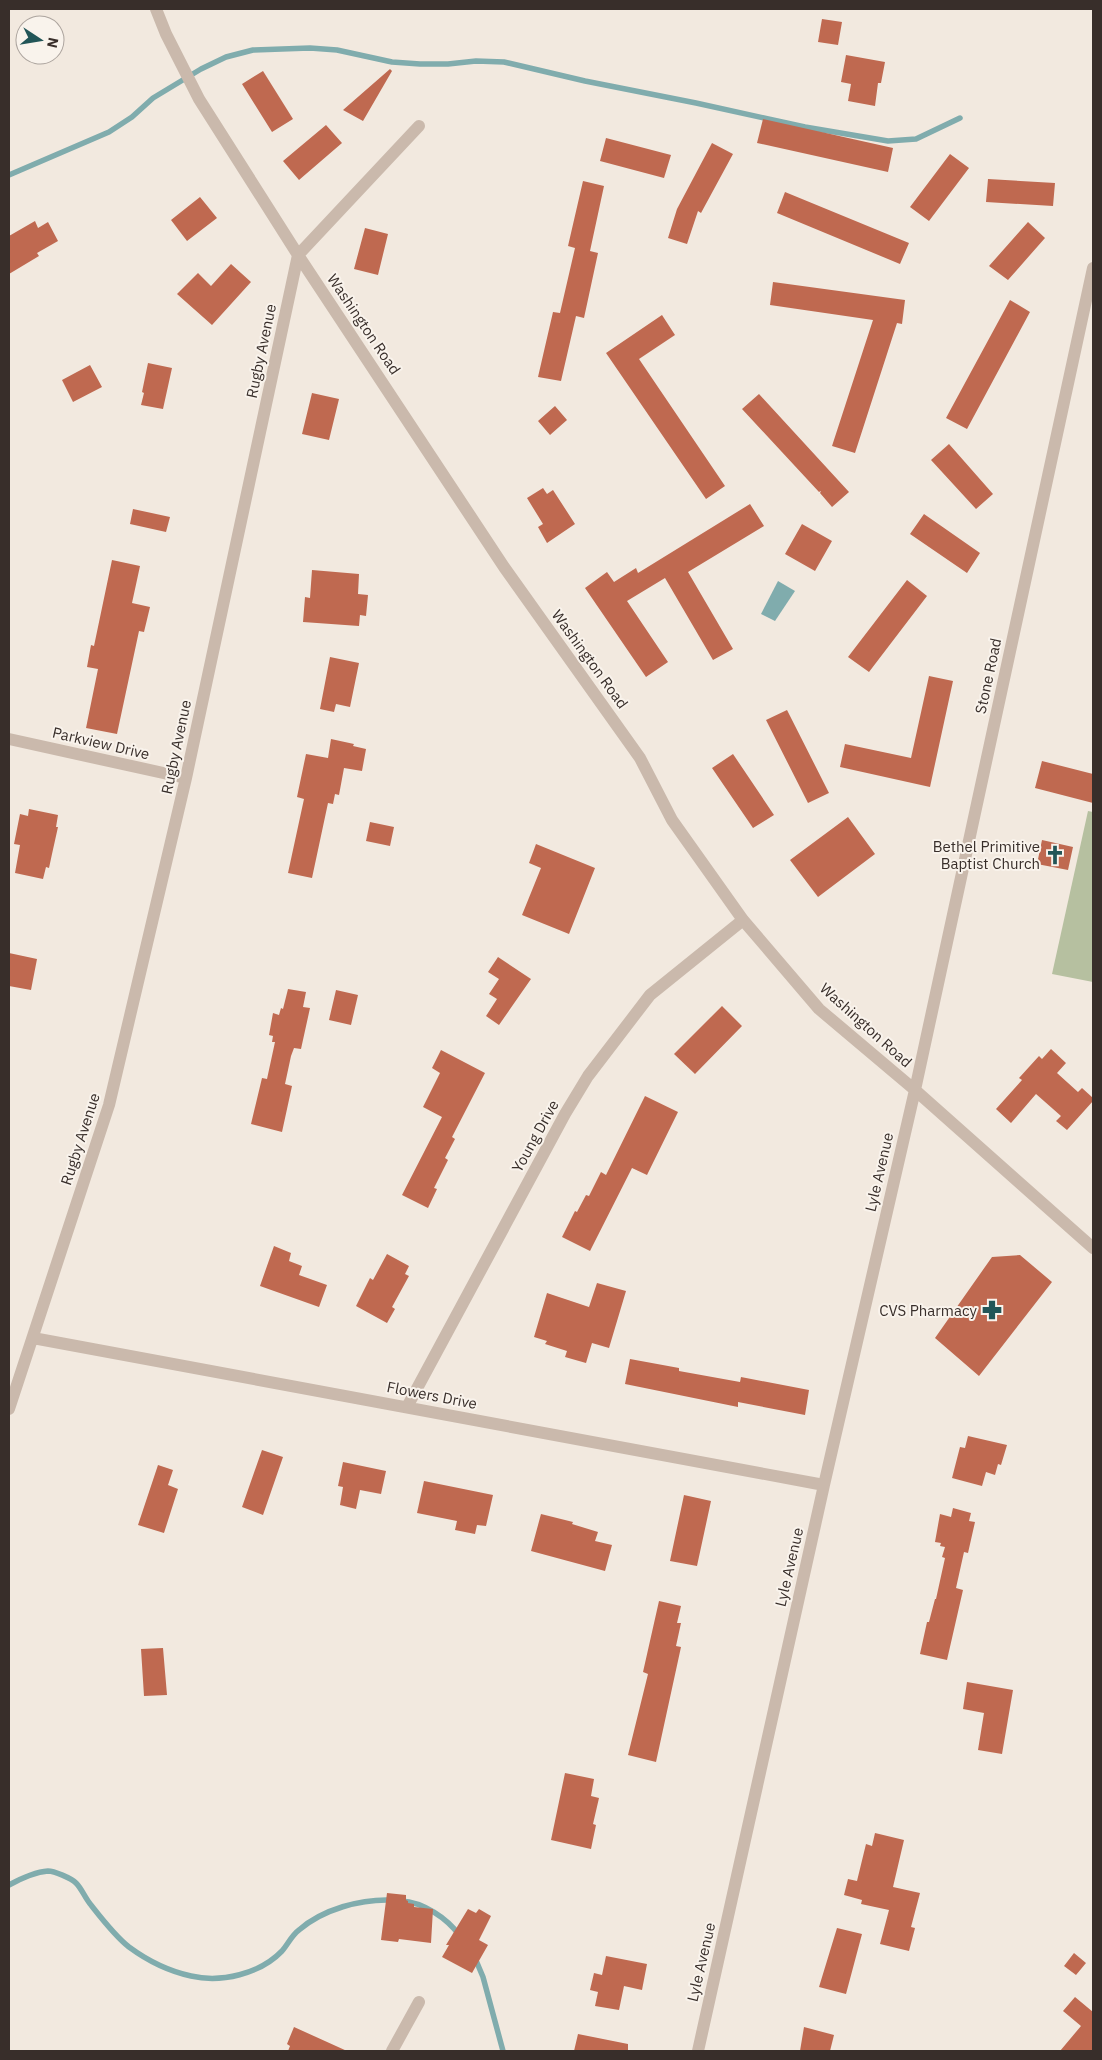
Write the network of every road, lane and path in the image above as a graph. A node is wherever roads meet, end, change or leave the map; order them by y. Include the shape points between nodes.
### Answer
1 (156, 9) edge
2 (419, 126) dead end
3 (298, 256) junction
4 (1093, 268) edge
5 (9, 739) edge
6 (186, 778) junction
7 (744, 920) junction
8 (915, 1090) junction
9 (1093, 1248) edge
10 (33, 1338) junction
11 (10, 1401) edge
12 (406, 1407) junction
13 (824, 1485) junction
14 (419, 2002) dead end
15 (392, 2051) edge
16 (698, 2051) edge

1 - 3 street, Washington Road via 199,99
2 - 3 street
3 - 6 street, Rugby Avenue
3 - 7 street, Washington Road via 504,567 640,758 672,820
4 - 8 street, Stone Road
5 - 6 street, Parkview Drive
6 - 10 street, Rugby Avenue via 109,1105
7 - 8 street, Washington Road via 819,1009
7 - 12 street, Young Drive via 650,995 588,1076
8 - 9 street, Washington Road
8 - 13 street, Lyle Avenue
10 - 11 street, Rugby Avenue
10 - 12 street, Flowers Drive
12 - 13 street, Flowers Drive
13 - 16 street, Lyle Avenue
14 - 15 street

